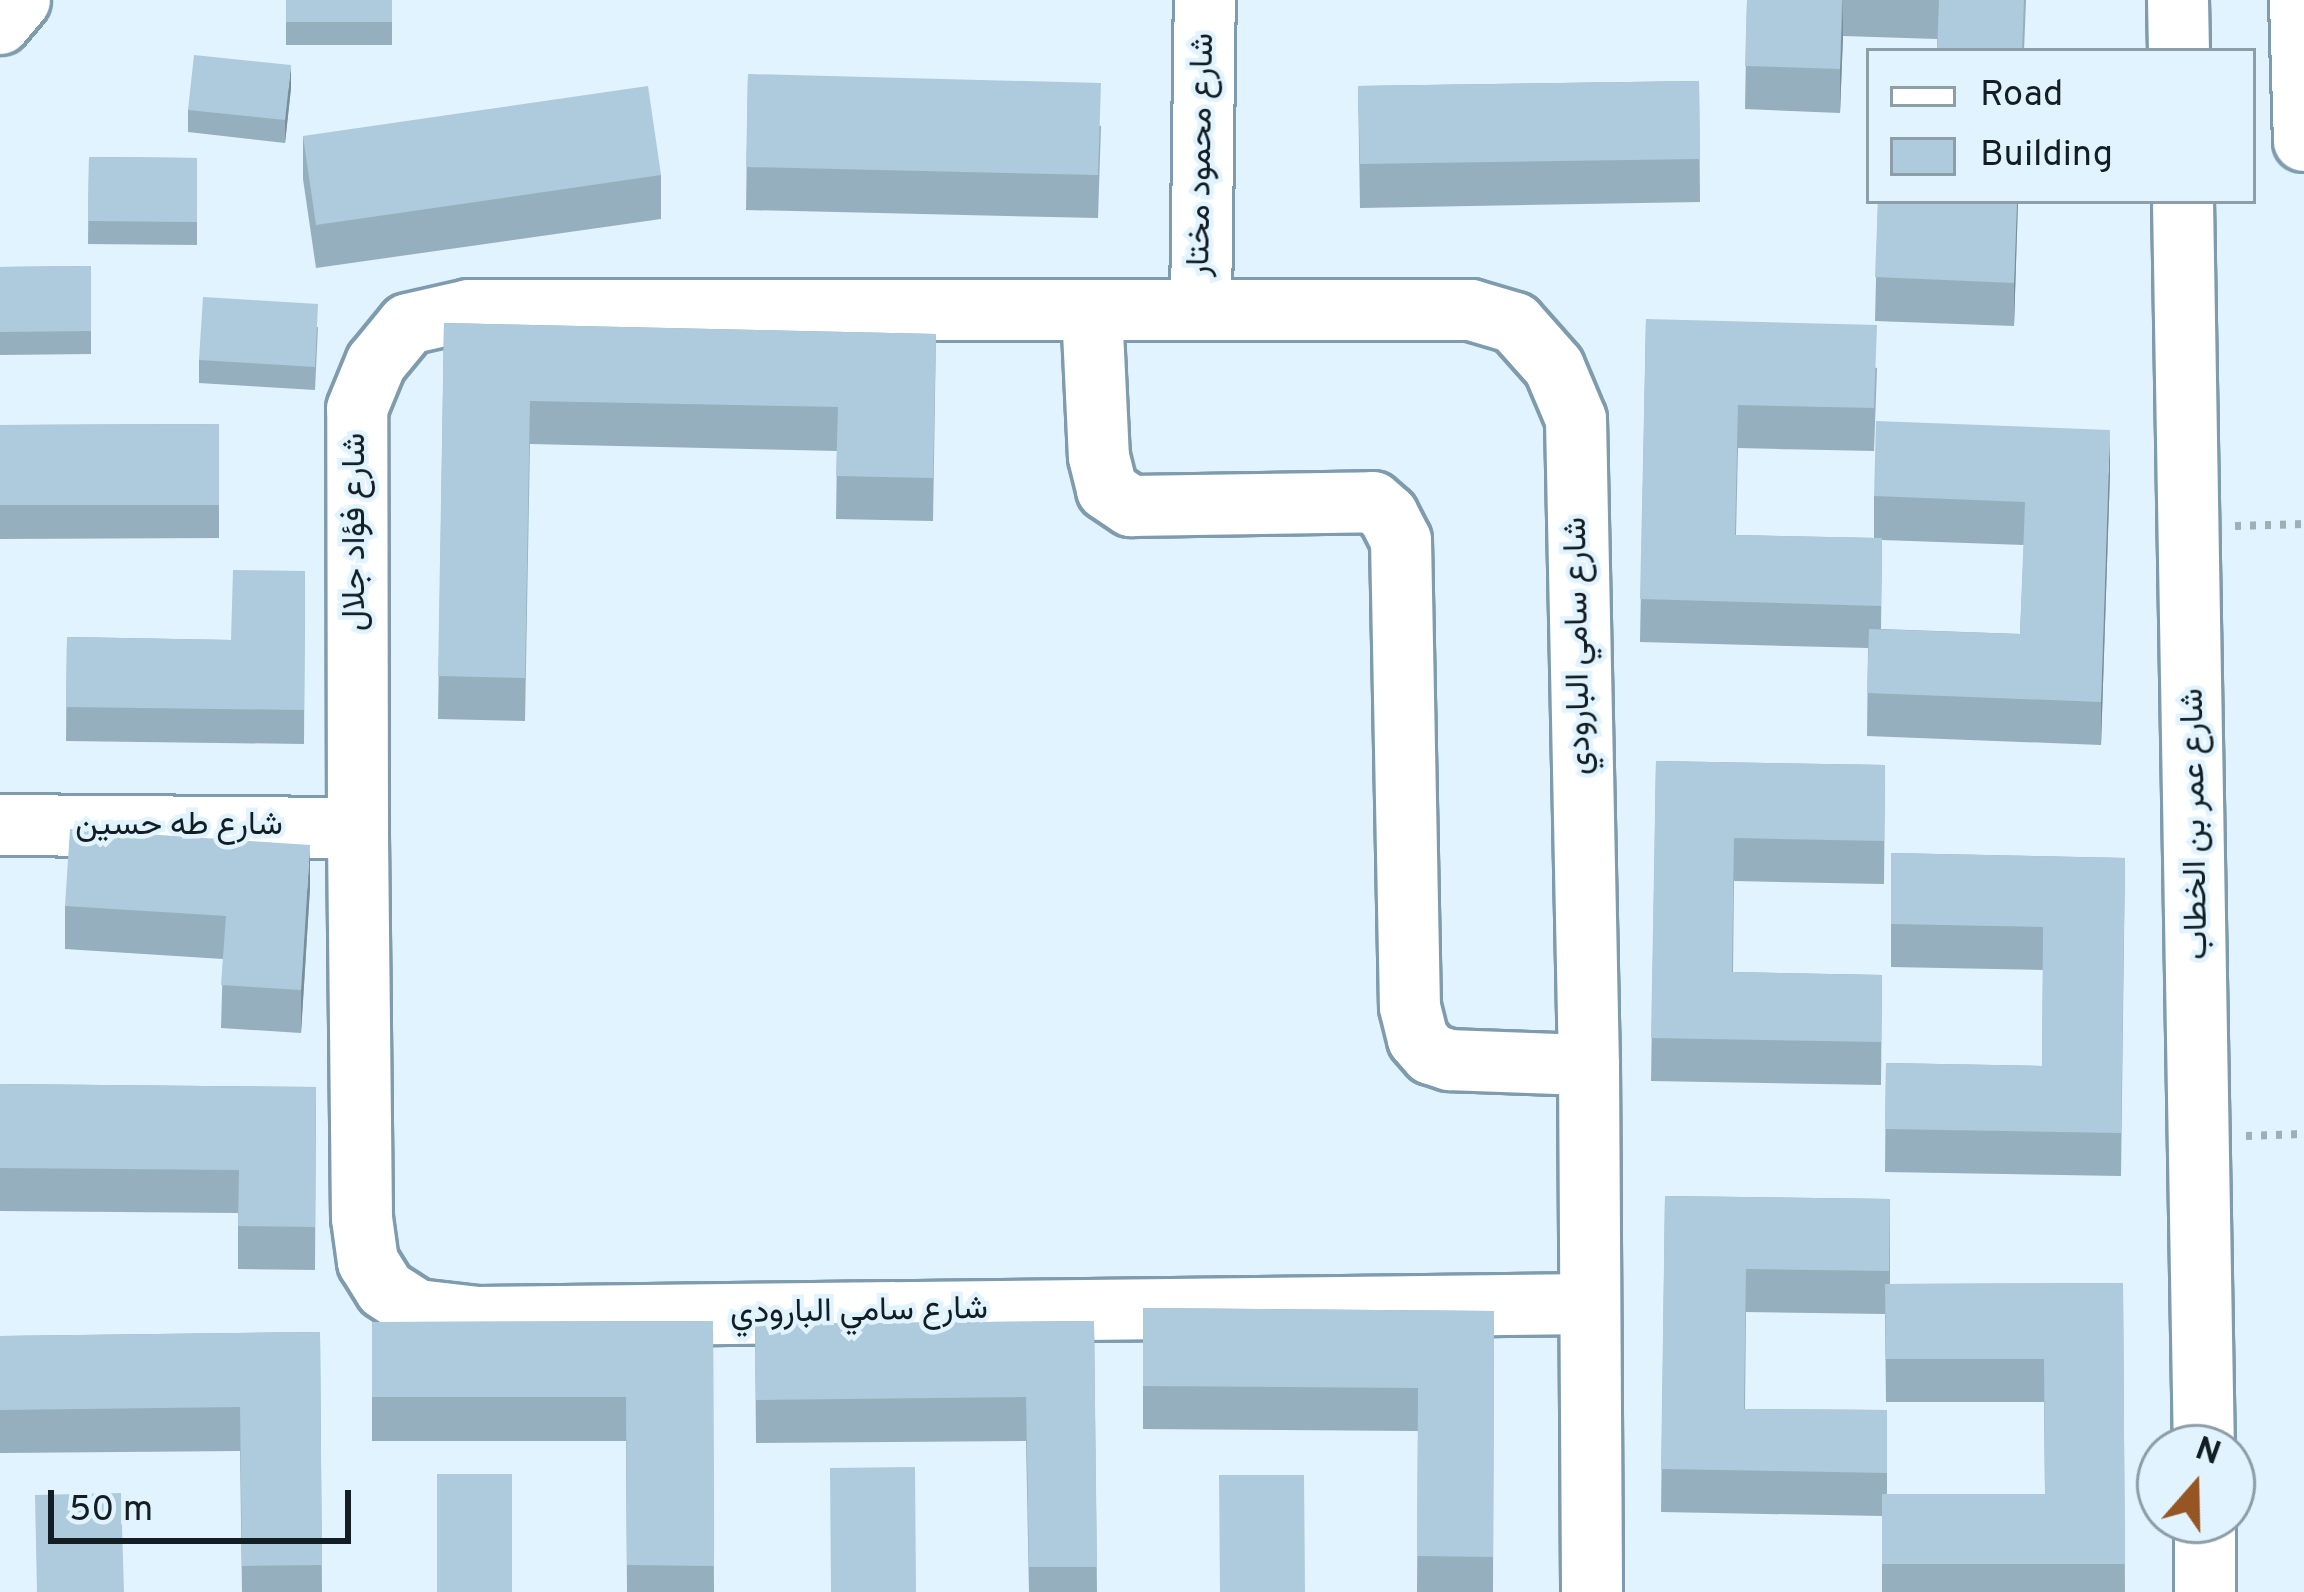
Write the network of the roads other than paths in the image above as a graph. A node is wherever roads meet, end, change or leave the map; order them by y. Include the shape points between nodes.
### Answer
1 (20, 0) edge
2 (1205, 0) edge
3 (2178, 0) edge
4 (2302, 17) edge
5 (0, 24) edge
6 (2179, 48) edge
7 (2304, 141) edge
8 (2183, 204) edge
9 (1093, 310) junction
10 (1201, 310) junction
11 (0, 825) edge
12 (358, 828) junction
13 (1589, 1064) junction
14 (1588, 1304) junction
15 (417, 1310) joint
16 (2204, 1424) edge
17 (2205, 1544) edge
18 (1592, 1592) edge
19 (2205, 1592) edge

1 - 5 street
2 - 10 street, شارع محمود مختار
3 - 6 street
4 - 7 street
8 - 16 street, شارع عمر بن الخطاب
9 - 10 street, شارع فؤاد جلال
9 - 12 street, شارع فؤاد جلال via 469,310 408,324 376,363 357,409
9 - 13 street via 1107,490 1131,506 1373,502 1388,515 1401,540 1410,1007 1418,1039 1450,1060
10 - 13 street, شارع سامي البارودي via 1471,310 1515,323 1554,367 1576,419
11 - 12 street, شارع طه حسين
12 - 15 street, شارع فؤاد جلال via 362,1218 368,1262 385,1289
13 - 14 street, شارع سامي البارودي
14 - 15 street, شارع سامي البارودي via 478,1317
14 - 18 street, شارع سامي البارودي
17 - 19 street

